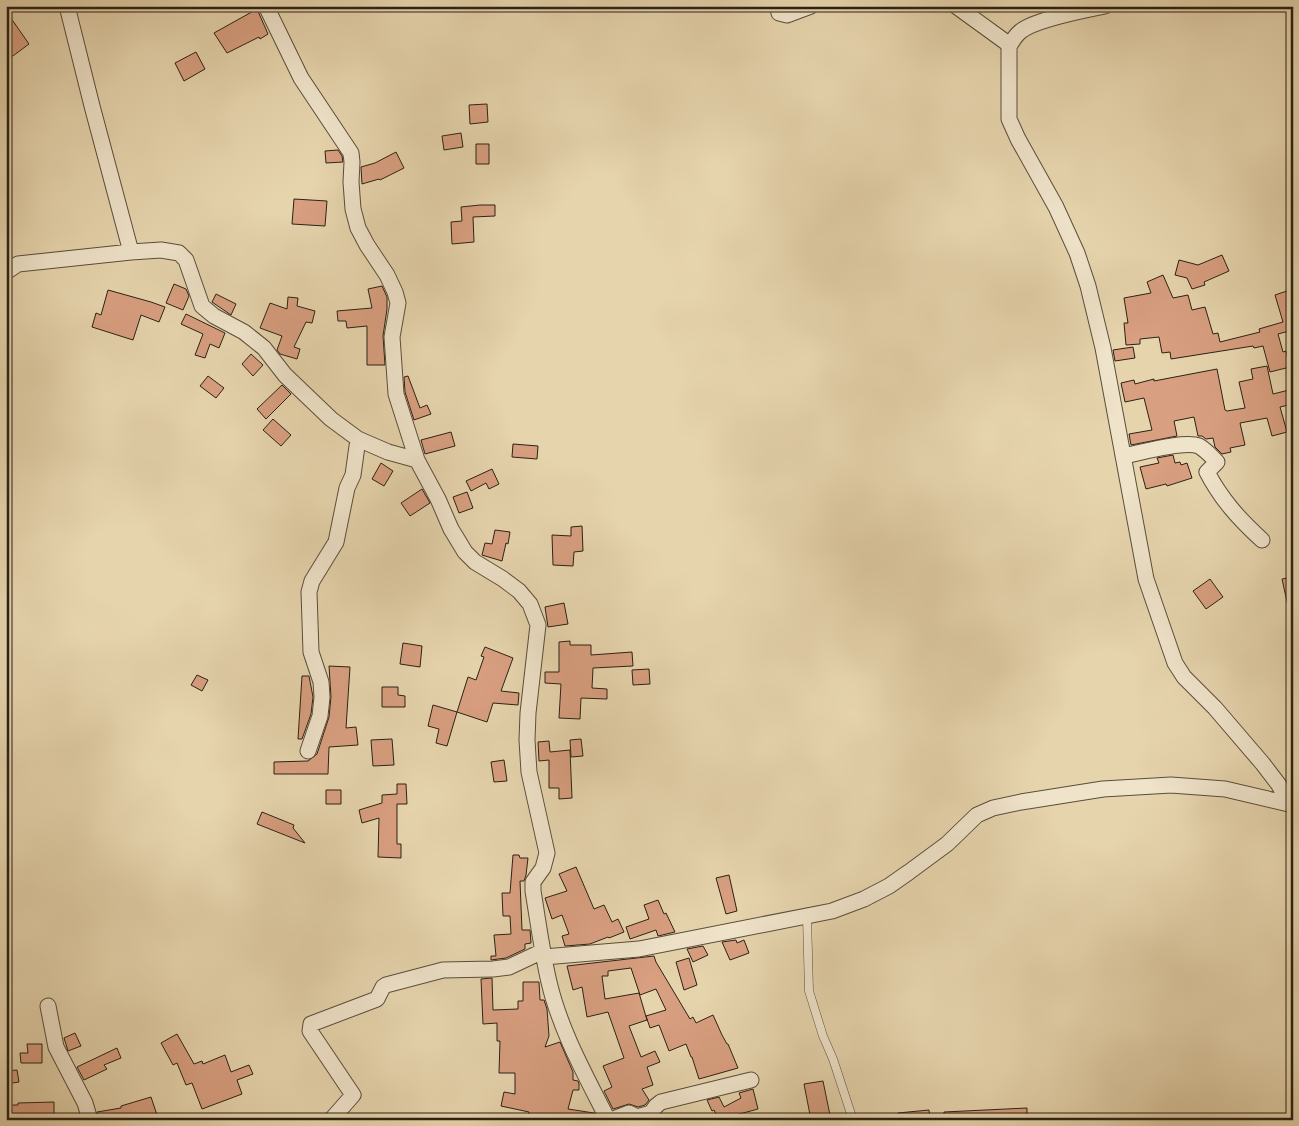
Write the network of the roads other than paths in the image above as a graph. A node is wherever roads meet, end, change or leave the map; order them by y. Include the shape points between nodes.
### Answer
1 (68, 6) edge
2 (266, 6) edge
3 (777, 6) edge
4 (811, 6) edge
5 (956, 6) edge
6 (1105, 6) edge
7 (1009, 47) junction
8 (131, 252) junction
9 (6, 272) edge
10 (358, 439) junction
11 (1124, 456) junction
12 (417, 460) junction
13 (1262, 540) dead end
14 (308, 751) dead end
15 (1291, 804) edge
16 (807, 917) junction
17 (544, 954) junction
18 (48, 1006) dead end
19 (751, 1080) dead end
20 (90, 1120) edge
21 (331, 1120) edge
22 (609, 1120) edge
23 (853, 1120) edge

1 - 8 street
2 - 12 street via 301,78 351,153 353,209 358,228 387,275 398,302 392,337 396,394
3 - 4 street via 779,13 788,16
5 - 7 street
6 - 7 street via 1031,26 1018,34
7 - 11 street via 1010,119 1080,261
8 - 9 street via 18,264
8 - 10 street via 161,250 184,256 206,311 244,332 264,348 286,375 331,419
10 - 12 street
10 - 14 street via 353,475 347,488 336,542 312,581 309,592 310,652 321,682 322,697 320,716
11 - 13 street via 1177,446 1198,446 1217,462 1207,472 1221,496 1237,517
11 - 15 street via 1146,579 1177,668 1263,764
12 - 17 street via 465,552 520,591 530,604 538,625 527,740 529,772 546,853 543,868 532,888
15 - 16 street via 1225,789 1171,784 1103,789 993,808 977,816 940,849 889,886 856,902
16 - 17 street via 639,949
16 - 23 lane via 810,991
17 - 21 street via 509,967 443,970 386,985 377,999 311,1024 310,1031 353,1095
17 - 22 street via 549,983 565,1028
18 - 20 street via 59,1054
19 - 22 street via 661,1102 646,1115 637,1117 628,1113

